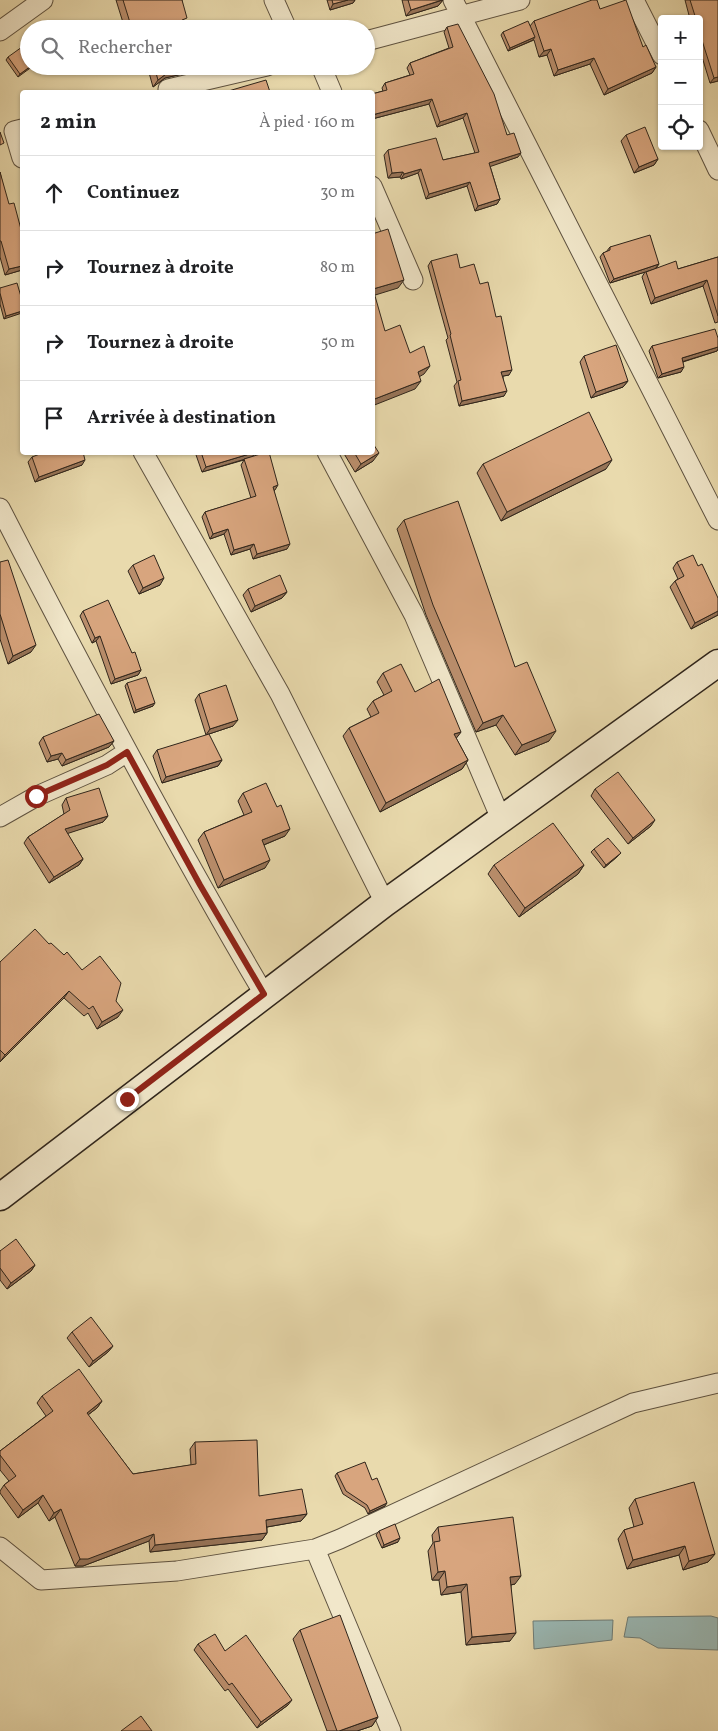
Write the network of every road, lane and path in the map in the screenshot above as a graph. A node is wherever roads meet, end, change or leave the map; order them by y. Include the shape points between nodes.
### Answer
1 (44, 0) edge
2 (274, 0) edge
3 (520, 0) edge
4 (634, 0) edge
5 (457, 8) edge
6 (283, 20) edge
7 (0, 31) edge
8 (375, 38) edge
9 (658, 47) edge
10 (230, 75) edge
11 (325, 75) edge
12 (168, 90) edge
13 (331, 90) edge
14 (20, 130) edge
15 (703, 138) edge
16 (20, 151) edge
17 (718, 170) edge
18 (375, 193) edge
19 (413, 280) dead end
20 (145, 455) edge
21 (329, 455) edge
22 (0, 508) edge
23 (718, 520) edge
24 (718, 663) edge
25 (127, 752) junction
26 (0, 817) edge
27 (501, 819) junction
28 (385, 903) junction
29 (264, 994) junction
30 (0, 1197) edge
31 (718, 1383) edge
32 (0, 1547) edge
33 (315, 1548) junction
34 (391, 1731) edge

1 - 7 street
2 - 6 street
3 - 5 street
4 - 9 street
5 - 8 street
5 - 23 street
10 - 12 street
11 - 13 street
14 - 16 street via 14,131
15 - 17 street
18 - 19 street
20 - 28 street via 280,694
21 - 27 street via 414,616
22 - 25 street
24 - 27 street
25 - 26 street
25 - 29 street
27 - 28 street
28 - 29 street
29 - 30 street
31 - 33 street via 633,1403
32 - 33 street via 41,1580 176,1571
33 - 34 street

